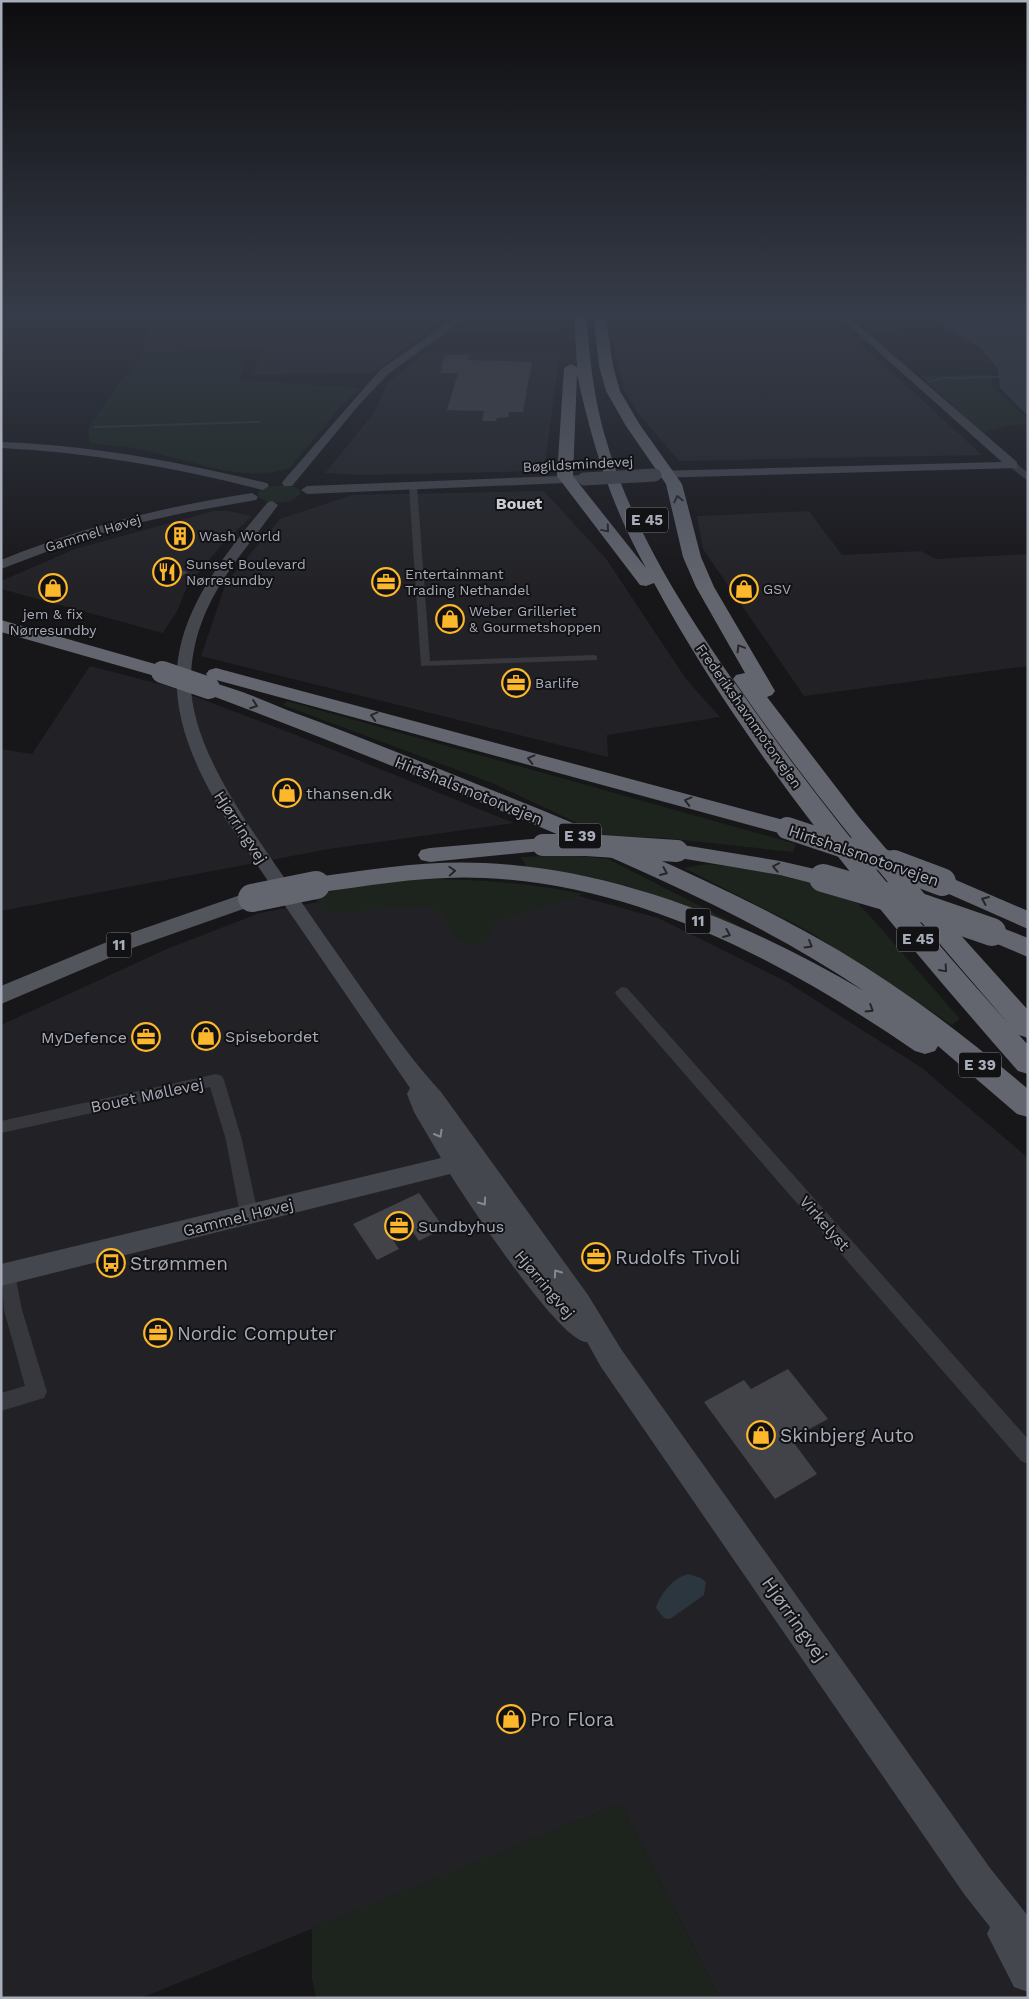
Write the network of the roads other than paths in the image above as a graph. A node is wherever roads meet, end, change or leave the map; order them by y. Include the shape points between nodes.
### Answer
1 (360, 405) edge
2 (569, 405) edge
3 (589, 405) edge
4 (604, 405) edge
5 (621, 405) edge
6 (945, 405) edge
7 (1, 446) edge
8 (1013, 465) junction
9 (662, 475) junction
10 (1028, 478) edge
11 (566, 479) junction
12 (413, 486) junction
13 (300, 491) junction
14 (256, 494) junction
15 (656, 537) dead end
16 (1, 565) edge
17 (1, 616) edge
18 (1, 626) edge
19 (712, 631) dead end
20 (593, 658) dead end
21 (162, 666) junction
22 (209, 680) junction
23 (815, 809) junction
24 (851, 822) junction
25 (314, 881) junction
26 (246, 899) joint
27 (1028, 921) edge
28 (1028, 948) edge
29 (622, 992) dead end
30 (1, 996) edge
31 (1028, 1028) edge
32 (1028, 1064) edge
33 (1028, 1106) edge
34 (1028, 1124) edge
35 (1, 1127) edge
36 (464, 1158) junction
37 (249, 1214) junction
38 (4, 1274) edge
39 (1, 1402) edge
40 (1028, 1454) edge
41 (977, 1881) junction
42 (1028, 1946) edge
43 (1028, 1973) edge

1 - 13 main road
2 - 11 highway
3 - 23 highway, Frederikshavnmotorvejen / E 45 via 625,509 656,571 749,721
4 - 15 highway, E 45 via 624,469
5 - 9 highway
6 - 8 main road
7 - 14 main road via 115,454 203,472
8 - 9 main road, Bøgildsmindevej
8 - 10 street
9 - 11 main road, Bøgildsmindevej, bridge
24 -> 9 highway via 763,687 705,587 692,557 674,484
11 - 12 main road, Bøgildsmindevej
11 -> 23 highway via 640,572 741,723
12 - 13 main road, Bøgildsmindevej
12 - 20 street via 425,664
13 - 14 main road, Bøgildsmindevej
14 - 16 main road, Gammel Høvej via 85,533
14 - 36 main road, Hjørringvej via 277,505 215,579 192,630 183,687 195,742 211,778 254,850 411,1074 433,1098
17 - 21 highway, Hirtshalsmotorvejen / E 39
18 - 21 highway, Hirtshalsmotorvejen / E 39
19 - 24 highway, Frederikshavnmotorvejen / E 45 via 750,690
21 - 22 highway, Hirtshalsmotorvejen / E 39, bridge
27 -> 22 highway, Hirtshalsmotorvejen / E 39, bridge via 942,882 787,828
22 -> 33 highway, Hirtshalsmotorvejen / E 39 via 284,715 668,873 799,939 870,982 969,1056
23 -> 32 highway, Frederikshavnmotorvejen / E 45 via 903,921
24 - 31 highway, Frederikshavnmotorvejen / E 45
25 - 26 highway, 11, bridge
28 -> 25 highway, 11, bridge via 902,900 824,878 677,851 543,845 427,855
25 -> 34 highway, 11 via 426,872 507,871 608,890 655,905 767,951 831,985 915,1037
26 - 30 main road, 11 via 126,942
29 - 40 street, Virkelyst
35 - 37 street, Bouet Møllevej via 216,1080 234,1140
36 - 37 main road, Gammel Høvej
36 - 41 main road, Hjørringvej via 578,1303 612,1358
37 - 38 main road, Gammel Høvej
38 - 39 street via 37,1392
41 - 42 main road, Hjørringvej
41 - 43 main road, Hjørringvej

